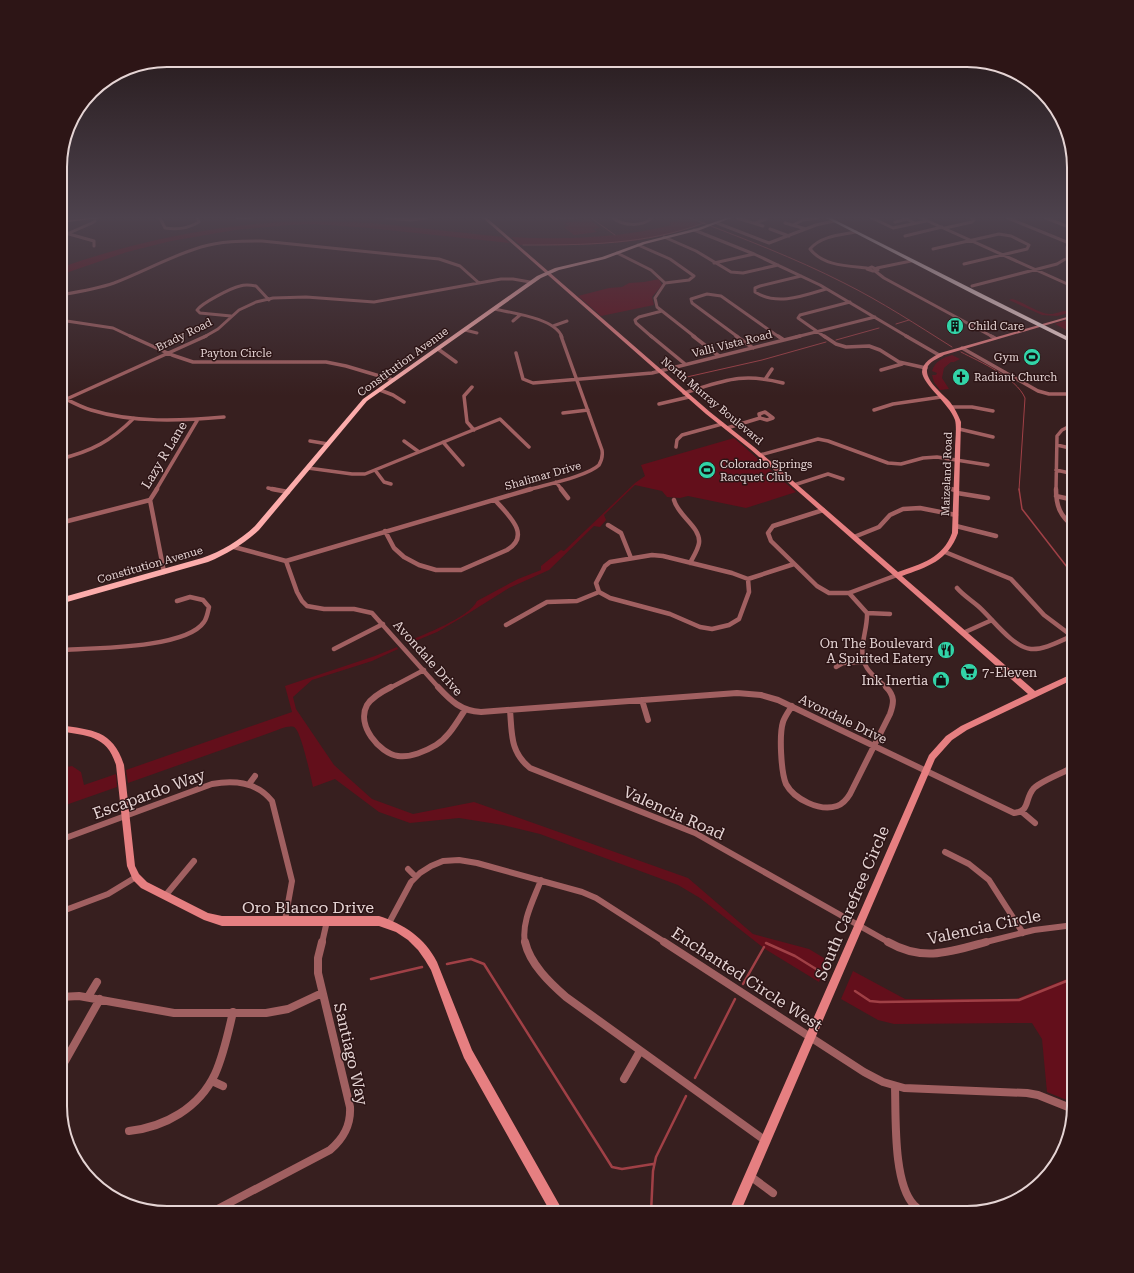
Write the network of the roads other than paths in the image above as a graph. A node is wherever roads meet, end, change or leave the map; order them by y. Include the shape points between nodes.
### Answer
1 (125, 277) edge
2 (473, 277) edge
3 (552, 277) edge
4 (660, 277) edge
5 (693, 277) edge
6 (796, 277) edge
7 (804, 277) edge
8 (883, 277) edge
9 (944, 277) edge
10 (956, 277) edge
11 (1006, 277) edge
12 (1053, 277) edge
13 (537, 278) edge
14 (530, 282) junction
15 (479, 283) junction
16 (664, 283) junction
17 (1067, 284) edge
18 (972, 286) junction
19 (826, 288) junction
20 (67, 293) edge
21 (269, 300) junction
22 (850, 302) junction
23 (494, 309) junction
24 (662, 311) junction
25 (520, 315) junction
26 (231, 316) junction
27 (875, 317) junction
28 (1067, 318) edge
29 (67, 321) edge
30 (513, 321) dead end
31 (567, 321) dead end
32 (1047, 323) junction
33 (1041, 325) junction
34 (553, 326) junction
35 (464, 330) junction
36 (817, 332) junction
37 (477, 333) dead end
38 (1067, 333) edge
39 (995, 338) junction
40 (1067, 338) edge
41 (784, 340) junction
42 (753, 348) junction
43 (962, 348) junction
44 (438, 349) junction
45 (168, 353) junction
46 (516, 353) dead end
47 (939, 355) junction
48 (719, 356) junction
49 (456, 362) dead end
50 (685, 364) junction
51 (902, 364) junction
52 (926, 368) junction
53 (772, 369) dead end
54 (881, 370) dead end
55 (659, 371) junction
56 (766, 378) junction
57 (393, 380) junction
58 (578, 380) junction
59 (783, 383) dead end
60 (472, 387) dead end
61 (380, 390) junction
62 (1067, 394) edge
63 (687, 395) junction
64 (941, 397) junction
65 (67, 400) joint
66 (404, 402) dead end
67 (659, 404) dead end
68 (951, 407) junction
69 (588, 410) junction
70 (874, 410) dead end
71 (993, 411) dead end
72 (563, 413) dead end
73 (224, 417) dead end
74 (134, 418) junction
75 (760, 418) dead end
76 (198, 419) junction
77 (722, 424) junction
78 (1067, 427) edge
79 (727, 428) junction
80 (959, 429) junction
81 (474, 430) junction
82 (993, 437) dead end
83 (404, 441) dead end
84 (310, 442) dead end
85 (443, 442) junction
86 (328, 444) junction
87 (1057, 445) junction
88 (529, 447) dead end
89 (676, 447) dead end
90 (1067, 447) edge
91 (418, 452) junction
92 (760, 455) junction
93 (67, 457) edge
94 (958, 460) junction
95 (463, 465) dead end
96 (988, 465) dead end
97 (308, 468) junction
98 (375, 470) junction
99 (1056, 470) junction
100 (1067, 472) edge
101 (843, 479) dead end
102 (556, 482) junction
103 (391, 484) dead end
104 (794, 485) junction
105 (268, 488) dead end
106 (945, 488) dead end
107 (957, 491) junction
108 (288, 492) junction
109 (1056, 496) junction
110 (568, 498) dead end
111 (988, 498) dead end
112 (1067, 498) edge
113 (150, 500) junction
114 (495, 500) junction
115 (674, 500) dead end
116 (898, 504) dead end
117 (903, 509) junction
118 (823, 510) junction
119 (956, 514) junction
120 (67, 520) edge
121 (1067, 521) edge
122 (608, 525) dead end
123 (956, 526) junction
124 (385, 531) junction
125 (996, 536) dead end
126 (854, 537) junction
127 (234, 547) junction
128 (945, 552) junction
129 (631, 558) junction
130 (286, 561) junction
131 (690, 563) junction
132 (794, 564) junction
133 (164, 572) junction
134 (897, 575) junction
135 (748, 580) junction
136 (957, 588) dead end
137 (599, 592) junction
138 (849, 593) junction
139 (67, 599) edge
140 (177, 601) dead end
141 (867, 613) junction
142 (890, 614) dead end
143 (992, 620) junction
144 (383, 624) junction
145 (506, 625) dead end
146 (1067, 632) edge
147 (963, 633) junction
148 (1067, 638) edge
149 (334, 649) dead end
150 (67, 650) edge
151 (863, 662) junction
152 (836, 668) dead end
153 (424, 670) junction
154 (1067, 679) edge
155 (1034, 695) junction
156 (642, 700) junction
157 (792, 706) junction
158 (465, 710) junction
159 (510, 710) junction
160 (648, 720) dead end
161 (67, 729) edge
162 (874, 746) junction
163 (925, 770) junction
164 (1067, 771) edge
165 (255, 776) dead end
166 (249, 784) junction
167 (1022, 812) junction
168 (126, 816) junction
169 (1035, 823) dead end
170 (67, 837) edge
171 (945, 852) dead end
172 (194, 861) dead end
173 (408, 869) dead end
174 (415, 876) junction
175 (136, 877) junction
176 (541, 880) junction
177 (165, 896) junction
178 (67, 909) edge
179 (285, 920) junction
180 (327, 920) junction
181 (389, 924) junction
182 (858, 926) junction
183 (1067, 926) edge
184 (1023, 933) junction
185 (97, 982) dead end
186 (322, 993) junction
187 (67, 996) edge
188 (88, 997) junction
189 (100, 999) junction
190 (233, 1012) junction
191 (810, 1037) junction
192 (640, 1051) junction
193 (67, 1058) edge
194 (624, 1079) dead end
195 (212, 1081) junction
196 (223, 1086) dead end
197 (895, 1087) junction
198 (1067, 1106) edge
199 (129, 1130) dead end
200 (766, 1141) junction
201 (750, 1176) junction
202 (773, 1193) dead end
203 (223, 1206) edge
204 (554, 1206) edge
205 (737, 1206) edge
206 (914, 1206) edge

1 - 20 street via 109,284
2 - 15 street
3 - 55 main road, North Murray Boulevard
4 - 16 street
5 - 16 street via 686,281
6 - 19 street via 756,288 755,292 772,300
7 - 19 street
8 - 39 street
9 - 33 highway
10 - 18 highway
11 - 18 street
12 - 17 street
13 - 14 main road, Constitution Avenue
14 - 15 street, Brady Road via 509,278
14 - 23 main road, Constitution Avenue
15 - 21 street, Brady Road via 374,302 302,296
16 - 24 street via 655,298
18 - 32 highway
19 - 22 street
21 - 26 street, Brady Road via 245,307
21 - 26 street via 256,286 247,285 228,290 202,304 197,310
22 - 27 street
22 - 36 street via 800,315 799,320
23 - 25 street
23 - 35 main road, Constitution Avenue
24 - 48 street
24 - 50 street via 639,317 635,320 636,323
25 - 30 street
25 - 34 street
26 - 45 street, Brady Road via 211,334
27 - 36 street, Valli Vista Road
27 - 47 street
28 - 32 main road
29 - 45 street, Payton Circle via 113,328
31 - 34 street
32 - 33 main road
32 - 38 highway
33 - 39 main road
33 - 40 highway
34 - 58 street, Shalimar Drive via 561,334
35 - 37 street
35 - 44 main road, Constitution Avenue
36 - 41 street, Valli Vista Road
36 - 51 street via 839,346 873,347
39 - 43 main road
41 - 42 street, Valli Vista Road
41 - 42 street via 721,296 700,295 691,299 692,303
42 - 48 street, Valli Vista Road
43 - 47 main road
43 - 62 street via 1038,390 1049,394
44 - 49 street
44 - 57 main road, Constitution Avenue
45 - 57 street, Payton Circle via 186,360 208,363 332,363
45 - 65 street, Brady Road
46 - 58 street, Valli Vista Road via 523,377 527,381 541,383
47 - 52 main road via 929,362
48 - 50 street, Valli Vista Road
50 - 55 street, Valli Vista Road
51 - 52 street
51 - 54 street
52 - 64 main road, Maizeland Road via 927,382
53 - 56 street
55 - 58 street, Valli Vista Road
55 - 63 main road, North Murray Boulevard
56 - 59 street
56 - 63 street via 731,378
57 - 61 main road, Constitution Avenue
58 - 69 street, Shalimar Drive
60 - 81 street via 464,396 465,418
61 - 66 street
61 - 86 main road, Constitution Avenue via 361,405
63 - 67 street
63 - 77 main road, North Murray Boulevard
64 - 68 main road, Maizeland Road
64 - 70 street via 893,404
65 - 74 street via 94,411
68 - 71 street
68 - 80 main road, Maizeland Road
69 - 72 street
69 - 102 street, Shalimar Drive via 603,459 588,472
73 - 76 street
74 - 76 street
74 - 93 street via 100,447
75 - 79 street
76 - 113 street, Lazy R Lane
77 - 79 main road, North Murray Boulevard
77 - 89 street via 682,435 677,440
78 - 87 street via 1058,433
79 - 92 main road, North Murray Boulevard
80 - 82 street
80 - 94 main road, Maizeland Road
81 - 85 street
81 - 88 street via 500,418
83 - 91 street
84 - 86 street
85 - 91 street
85 - 95 street
86 - 97 main road, Constitution Avenue
87 - 90 street
87 - 99 street
91 - 98 street
92 - 94 street via 818,439 828,440 892,466 930,457
92 - 104 main road, North Murray Boulevard
94 - 96 street
94 - 107 main road, Maizeland Road
97 - 98 street via 355,474
97 - 108 main road, Constitution Avenue
98 - 103 street via 384,482
99 - 100 street
99 - 109 street
101 - 104 street via 828,474
102 - 110 street
102 - 114 street, Shalimar Drive
104 - 118 main road, North Murray Boulevard
105 - 108 street
106 - 107 street
107 - 111 street
107 - 119 main road, Maizeland Road
108 - 127 main road, Constitution Avenue via 257,528
109 - 112 street
109 - 121 street via 1058,512
113 - 120 street
113 - 133 street, Lazy R Lane
114 - 124 street, Shalimar Drive
114 - 124 street via 516,528 519,535 517,541 506,550 466,569 442,571 413,562 398,553
115 - 131 street via 677,510 699,537
116 - 117 street
117 - 119 street via 920,508
117 - 126 street via 890,515 879,527
118 - 126 main road, North Murray Boulevard
118 - 132 street via 769,530 768,536 771,541
119 - 123 main road, Maizeland Road
122 - 129 street via 620,533
123 - 125 street
123 - 128 main road, Maizeland Road via 953,541
124 - 130 street, Shalimar Drive
126 - 134 main road, North Murray Boulevard
127 - 130 street
127 - 133 main road, Constitution Avenue via 205,560
128 - 134 main road via 929,562
128 - 146 street via 1010,579 1044,615
129 - 131 street via 656,555
129 - 137 street via 614,560 605,566 596,579
130 - 144 street, Avondale Drive via 305,605 325,610 363,609 372,613
131 - 135 street via 732,573
132 - 135 street
132 - 138 street via 825,591 834,594
133 - 139 main road, Constitution Avenue
134 - 138 street
134 - 147 main road, North Murray Boulevard
135 - 137 street via 749,592 739,619 729,625 712,629 700,627 670,614 610,598
136 - 143 street
137 - 145 street via 577,601 547,602
138 - 141 street
140 - 150 street via 192,597 205,601 209,607 207,619 190,633 151,644
141 - 142 street
141 - 151 street
143 - 147 street
143 - 148 street via 1026,648 1034,649
144 - 149 street
144 - 153 street, Avondale Drive
147 - 155 main road, North Murray Boulevard
151 - 152 street via 843,663
151 - 162 street via 888,689 894,701
153 - 158 street, Avondale Drive via 455,704
153 - 158 street via 380,694 367,705 365,725 384,751 394,755 405,755 435,746 444,739
154 - 155 main road, South Carefree Circle
155 - 163 main road, South Carefree Circle via 956,733 937,750
156 - 157 street, Avondale Drive via 746,693 768,696
156 - 159 street, Avondale Drive
156 - 160 street
157 - 162 street, Avondale Drive
157 - 162 street via 782,725 784,778 790,789 808,802 829,808 844,802
158 - 159 street, Avondale Drive via 477,713
159 - 182 street, Valencia Road via 514,750 520,760 530,768 695,833
161 - 168 main road via 98,736 114,748 120,765
162 - 163 street, Avondale Drive
163 - 167 street, Avondale Drive via 1014,812
163 - 182 main road, South Carefree Circle
164 - 167 street via 1035,788 1028,796
165 - 166 street
166 - 168 street, Escapardo Way via 220,782
166 - 179 street, Escapardo Way via 266,793 274,806 292,881
167 - 169 street, Avondale Drive
168 - 170 street, Escapardo Way
168 - 175 main road via 130,858
171 - 184 street via 969,864 989,880
172 - 177 street
173 - 174 street
174 - 176 street, Enchanted Circle West via 437,863 456,860
174 - 181 street, Enchanted Circle West via 404,892
175 - 177 main road, Oro Blanco Drive via 144,885
175 - 178 street via 108,894
176 - 191 street, Enchanted Circle West via 596,898
176 - 192 street via 525,929 524,937 530,955 558,991
177 - 179 main road, Oro Blanco Drive via 214,920
179 - 180 main road, Oro Blanco Drive
180 - 181 main road, Oro Blanco Drive via 365,920
180 - 186 street, Santiago Way via 317,966
181 - 204 main road, Oro Blanco Drive via 406,933 432,961 468,1054
182 - 184 street, Valencia Circle via 900,949 927,955
182 - 191 main road, South Carefree Circle
183 - 184 street, Valencia Circle
185 - 188 street
186 - 190 street via 283,1011
186 - 203 street, Santiago Way via 350,1106 347,1130 330,1150
187 - 188 street
188 - 189 street
189 - 190 street via 164,1012
189 - 193 street
190 - 195 street
191 - 197 street, Enchanted Circle West via 875,1079
191 - 200 main road, South Carefree Circle
192 - 194 street
192 - 200 street
195 - 196 street
195 - 199 street via 201,1097 184,1111 147,1129
197 - 198 street, Enchanted Circle West via 1027,1093
197 - 206 street via 901,1178
200 - 201 main road, South Carefree Circle
201 - 202 street
201 - 205 main road, South Carefree Circle

